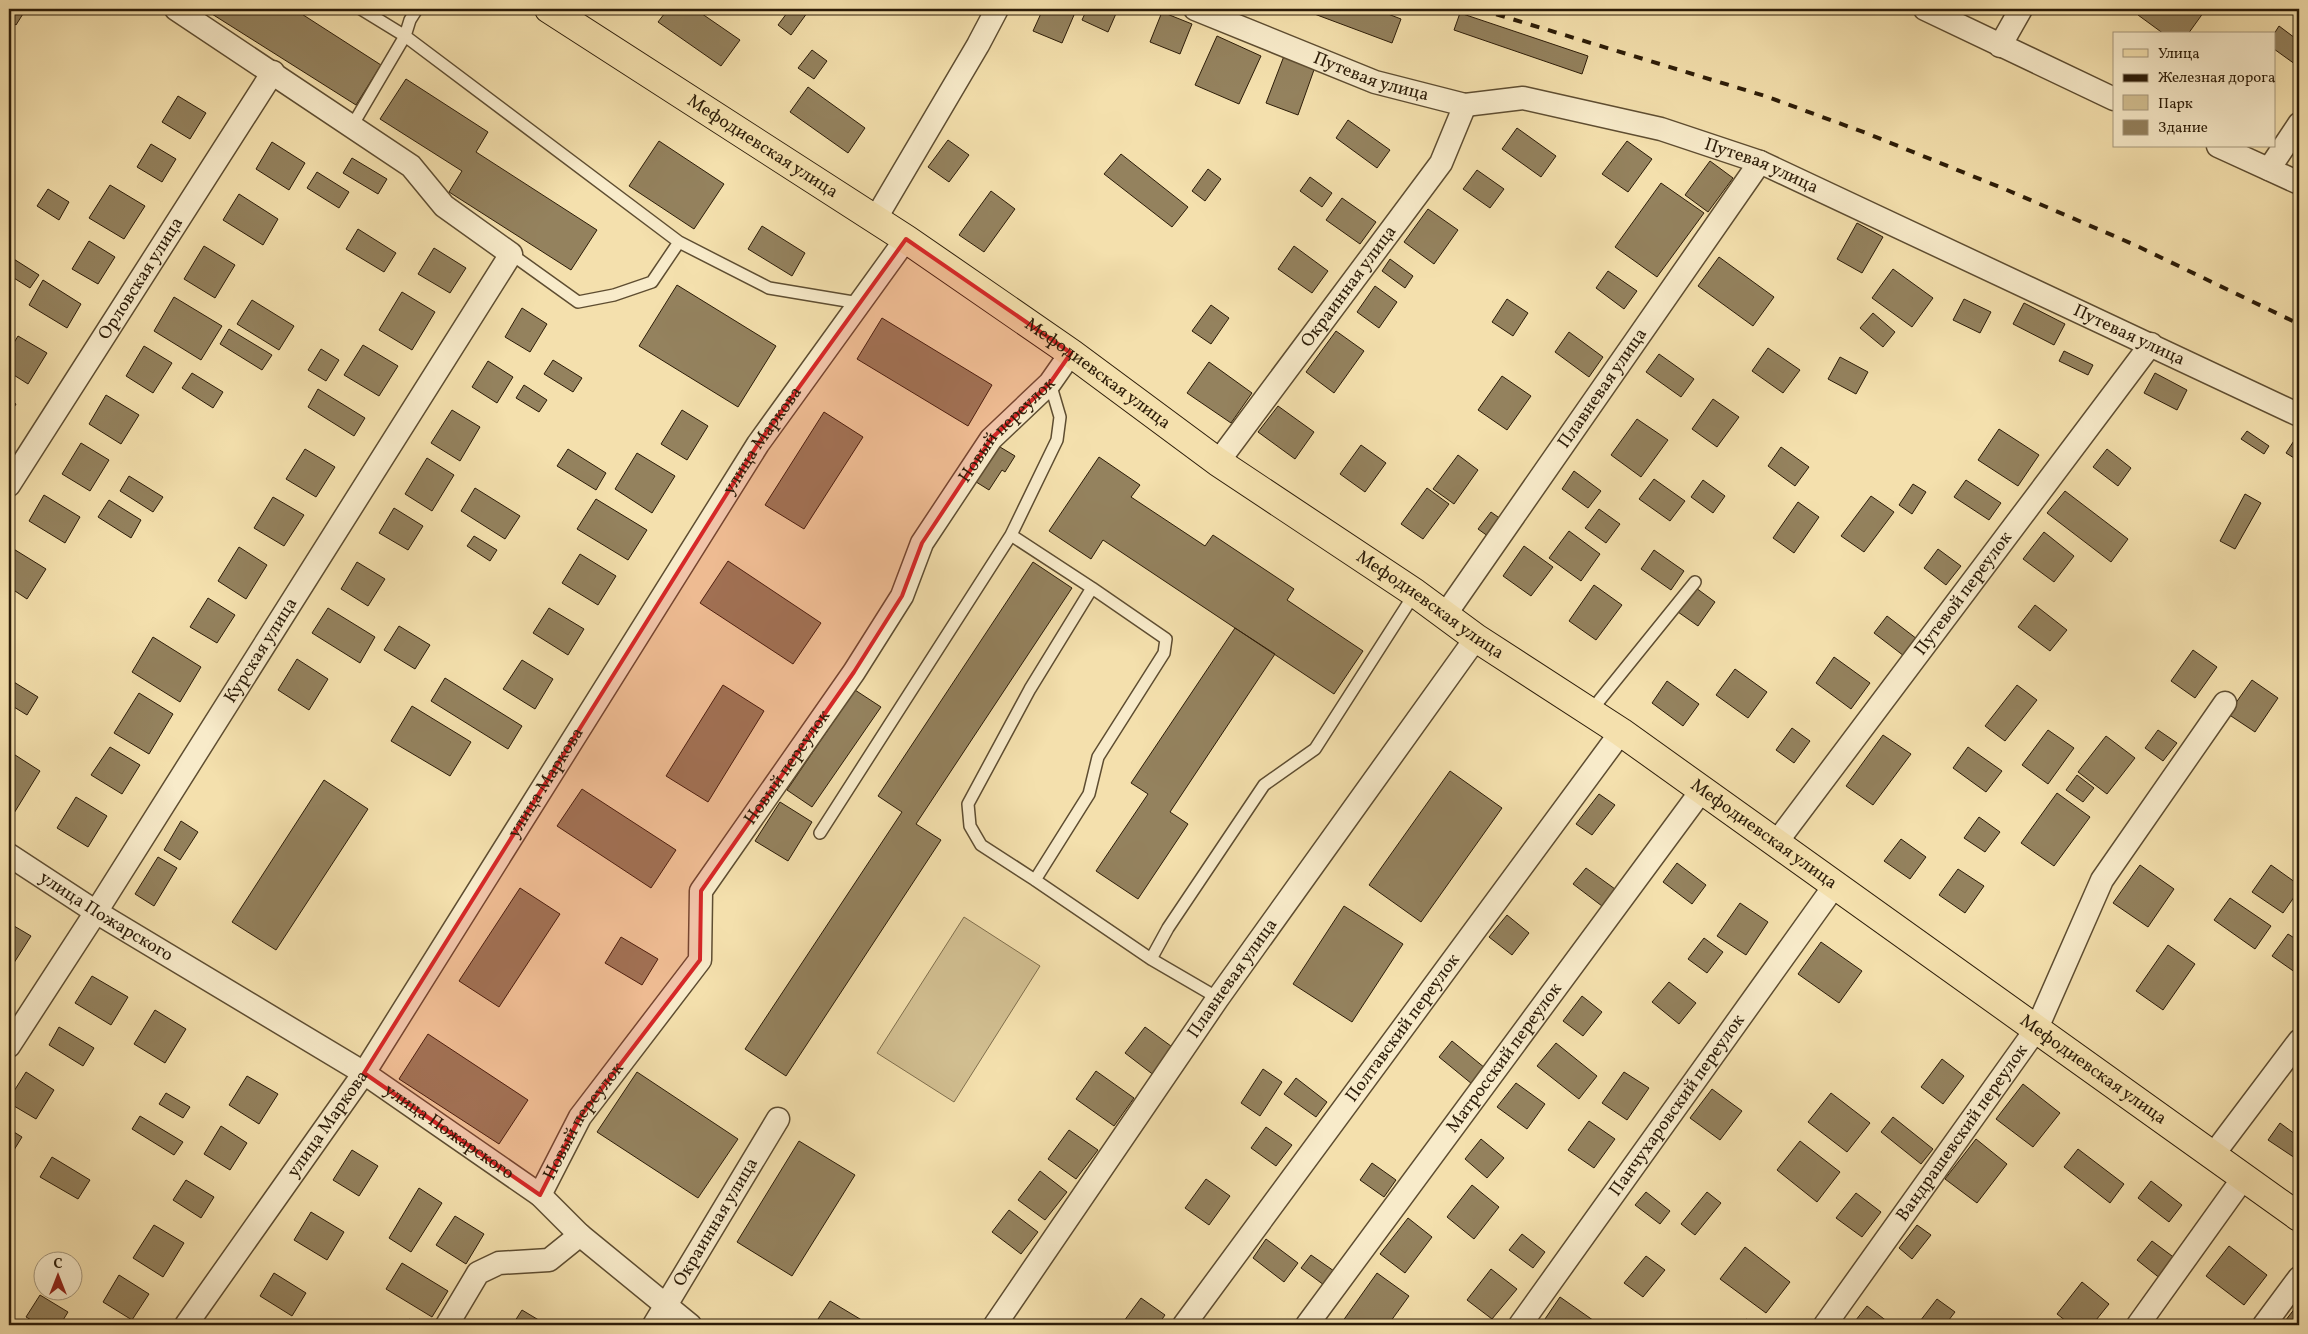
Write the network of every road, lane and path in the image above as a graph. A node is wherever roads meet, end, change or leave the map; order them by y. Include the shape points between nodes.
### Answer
1 (176, 9) edge
2 (361, 9) edge
3 (417, 9) edge
4 (549, 9) edge
5 (997, 9) edge
6 (1195, 9) edge
7 (1925, 9) edge
8 (2021, 9) edge
9 (404, 36) junction
10 (2000, 46) junction
11 (273, 72) junction
12 (2113, 99) edge
13 (1465, 105) junction
14 (2299, 124) edge
15 (352, 126) junction
16 (2222, 148) edge
17 (1760, 162) junction
18 (2269, 169) junction
19 (2299, 183) edge
20 (876, 218) junction
21 (906, 238) junction
22 (679, 242) junction
23 (512, 254) junction
24 (858, 303) junction
25 (2151, 344) junction
26 (1071, 353) junction
27 (1050, 383) junction
28 (2299, 415) edge
29 (1218, 462) junction
30 (9, 485) edge
31 (1011, 535) junction
32 (1695, 582) dead end
33 (1092, 588) junction
34 (1415, 593) junction
35 (1445, 615) junction
36 (1476, 638) junction
37 (2225, 703) dead end
38 (1590, 712) junction
39 (1621, 732) junction
40 (1702, 790) junction
41 (820, 833) dead end
42 (1776, 843) junction
43 (9, 855) edge
44 (1035, 880) junction
45 (1835, 885) junction
46 (96, 912) junction
47 (1151, 960) junction
48 (1218, 998) junction
49 (2037, 1028) junction
50 (2299, 1041) edge
51 (9, 1046) edge
52 (364, 1073) junction
53 (778, 1119) dead end
54 (2213, 1155) junction
55 (2244, 1177) junction
56 (540, 1195) junction
57 (2299, 1217) edge
58 (580, 1235) junction
59 (2299, 1278) edge
60 (666, 1306) junction
61 (186, 1325) edge
62 (447, 1325) edge
63 (654, 1325) edge
64 (690, 1325) edge
65 (995, 1325) edge
66 (1184, 1325) edge
67 (1307, 1325) edge
68 (1520, 1325) edge
69 (1825, 1325) edge
70 (2138, 1325) edge
71 (2264, 1325) edge

1 - 11 street
2 - 9 lane
3 - 9 lane
4 - 20 main road, Мефодиевская улица
5 - 20 street
6 - 13 street, Путевая улица via 1376,82
7 - 10 street
8 - 10 street
9 - 15 lane
9 - 22 lane
10 - 12 street
11 - 15 street
11 - 30 street, Орловская улица
13 - 17 street, Путевая улица via 1523,98 1661,129
13 - 29 street, Окраинная улица via 1441,163
14 - 18 street
15 - 23 street via 411,166 444,206
16 - 18 street
17 - 25 street, Путевая улица
17 - 35 street, Плавневая улица
18 - 19 street
20 - 21 main road, Мефодиевская улица
21 - 24 street, улица Маркова
21 - 26 main road, Мефодиевская улица
22 - 23 lane via 652,282 614,296 578,302
22 - 24 lane via 769,288
23 - 46 street, Курская улица
24 - 52 street, улица Маркова via 758,444
25 - 28 street, Путевая улица
25 - 42 street, Путевой переулок
26 - 27 street, Новый переулок
26 - 29 main road, Мефодиевская улица
27 - 31 lane via 1060,417 1057,440
27 - 56 street, Новый переулок via 991,439 922,543 902,596 854,672 701,891 700,960 580,1117
29 - 34 main road, Мефодиевская улица
31 - 33 lane
31 - 41 lane
32 - 38 lane
33 - 44 lane via 1030,688 968,804 970,826 980,845
33 - 44 lane via 1166,639 1164,653 1098,757 1089,794
34 - 35 main road, Мефодиевская улица
34 - 47 lane via 1315,749 1264,785 1168,928
35 - 36 main road, Мефодиевская улица
36 - 38 main road, Мефодиевская улица
36 - 48 street, Плавневая улица
37 - 49 street, Вандрашевский переулок via 2102,880
38 - 39 main road, Мефодиевская улица
39 - 40 main road, Мефодиевская улица
39 - 66 street, Полтавский переулок
40 - 42 main road, Мефодиевская улица
40 - 67 street, Матросский переулок
42 - 45 main road, Мефодиевская улица
43 - 46 street, улица Пожарского
44 - 47 lane
45 - 49 main road, Мефодиевская улица
45 - 68 street, Панчухаровский переулок
46 - 51 street, Курская улица
46 - 52 street, улица Пожарского
47 - 48 lane
48 - 65 street, Плавневая улица
49 - 54 main road, Мефодиевская улица
49 - 69 street, Вандрашевский переулок
50 - 54 street
52 - 56 street, улица Пожарского
52 - 61 street, улица Маркова
53 - 60 street, Окраинная улица
54 - 55 main road, Мефодиевская улица
55 - 57 main road, Мефодиевская улица
55 - 70 street
56 - 58 street, улица Пожарского
58 - 60 street, улица Пожарского
58 - 62 street via 549,1260 499,1264 478,1273
59 - 71 street
60 - 63 street, Окраинная улица
60 - 64 street, улица Пожарского

